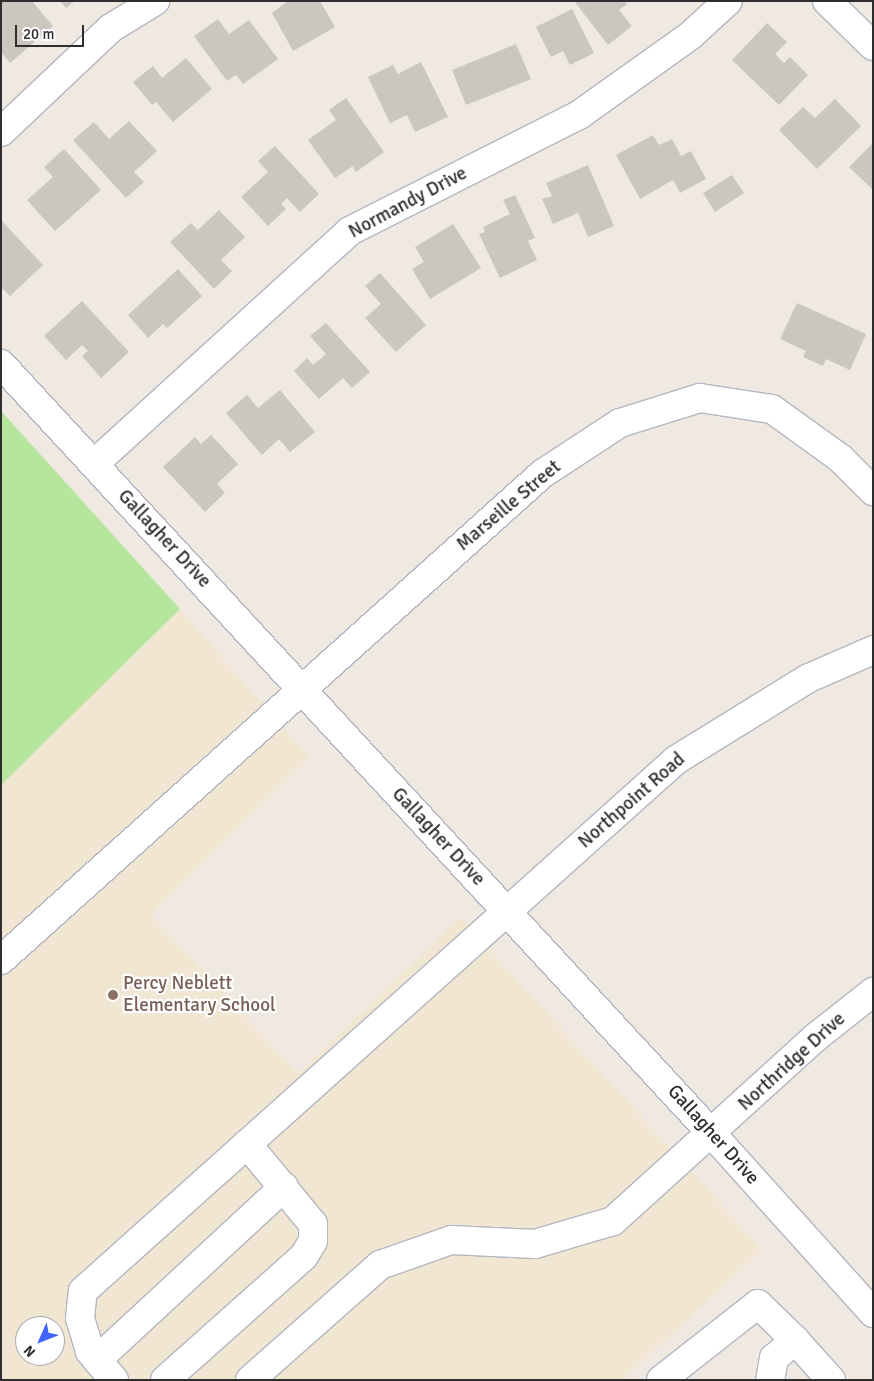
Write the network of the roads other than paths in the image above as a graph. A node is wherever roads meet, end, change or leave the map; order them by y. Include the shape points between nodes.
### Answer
1 (154, 1) edge
2 (728, 1) edge
3 (827, 1) edge
4 (873, 46) edge
5 (1, 132) edge
6 (1, 364) edge
7 (94, 464) junction
8 (873, 492) edge
9 (873, 650) edge
10 (301, 688) junction
11 (508, 912) junction
12 (1, 960) edge
13 (873, 992) edge
14 (712, 1134) junction
15 (247, 1144) junction
16 (284, 1187) junction
17 (873, 1313) edge
18 (795, 1340) junction
19 (106, 1370) edge
20 (165, 1380) edge
21 (250, 1380) edge
22 (661, 1380) edge
23 (770, 1380) edge
24 (831, 1380) edge

1 - 5 street via 112,28
2 - 7 street, Normandy Drive via 691,35 579,115 350,231
3 - 4 street
6 - 7 street, Gallagher Drive
7 - 10 street, Gallagher Drive
8 - 10 street, Marseille Street via 840,458 772,409 700,398 620,423 542,474
9 - 11 street, Northpoint Road via 810,678 676,760
10 - 11 street, Gallagher Drive
10 - 12 street, Marseille Street
11 - 14 street, Gallagher Drive
11 - 15 street, Northpoint Road
13 - 14 street, Northridge Drive via 816,1037
14 - 17 street, Gallagher Drive
14 - 21 street, Northridge Drive via 613,1221 535,1244 451,1240 380,1265
15 - 16 street
15 - 19 street, Northpoint Road via 83,1291 80,1318 90,1351
16 - 19 street
16 - 20 street via 314,1224 313,1242 304,1256
18 - 22 street via 758,1304
18 - 23 street via 774,1358
18 - 24 street

